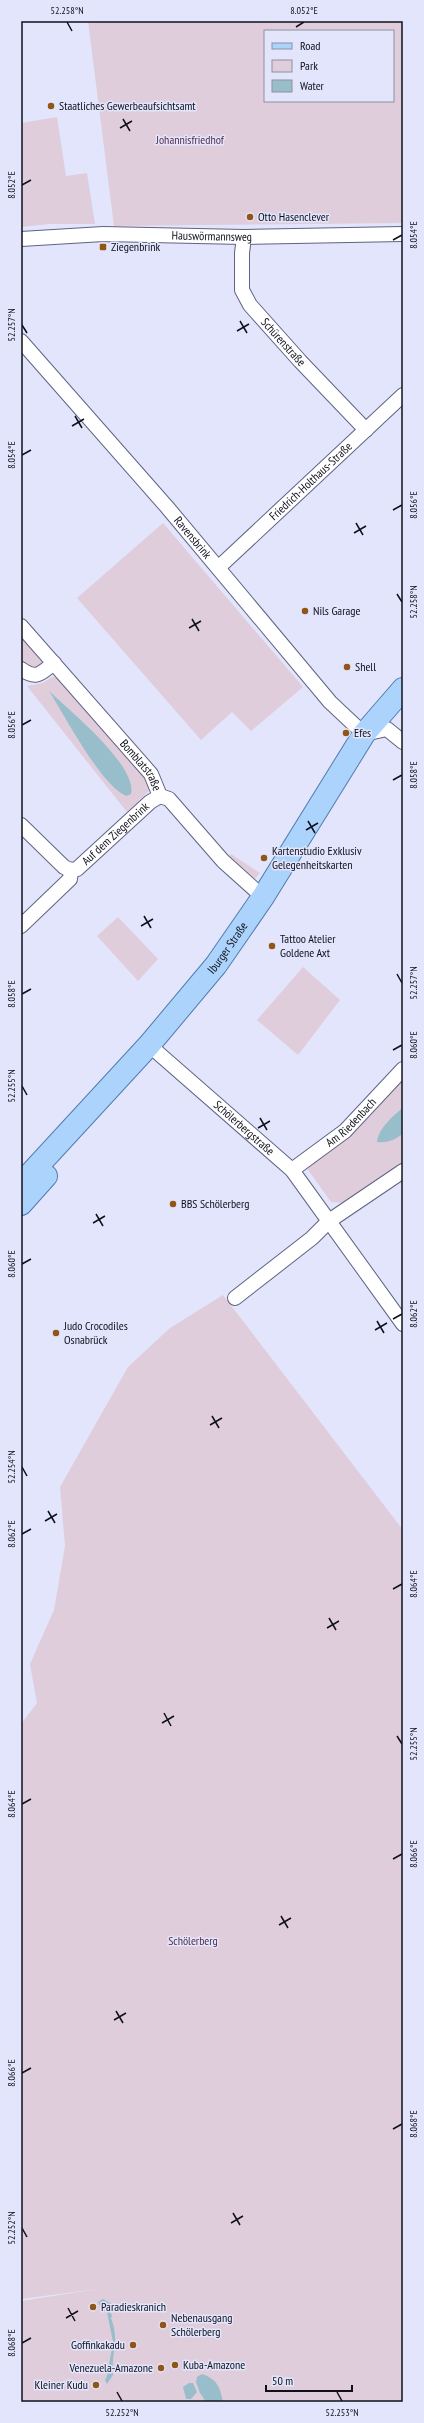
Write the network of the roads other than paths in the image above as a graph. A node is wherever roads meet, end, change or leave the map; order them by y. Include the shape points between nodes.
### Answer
1 (403, 234) edge
2 (244, 236) junction
3 (24, 241) edge
4 (21, 341) edge
5 (403, 395) edge
6 (366, 430) junction
7 (218, 568) junction
8 (21, 626) edge
9 (54, 663) junction
10 (21, 669) edge
11 (403, 689) edge
12 (403, 709) edge
13 (364, 734) junction
14 (395, 735) edge
15 (160, 796) junction
16 (21, 825) edge
17 (71, 870) junction
18 (263, 897) junction
19 (21, 926) edge
20 (154, 1049) junction
21 (403, 1069) edge
22 (292, 1170) junction
23 (403, 1171) edge
24 (21, 1184) edge
25 (21, 1204) edge
26 (329, 1221) junction
27 (235, 1298) dead end
28 (403, 1324) edge

1 - 2 street, Hauswörmannsweg
2 - 3 street, Hauswörmannsweg via 103,234
2 - 6 street, Schürenstraße via 242,290 250,304
4 - 7 street, Ravensbrink
5 - 6 street, Friedrich-Holthaus-Straße
6 - 7 street, Friedrich-Holthaus-Straße
7 - 13 street, Ravensbrink via 330,702
8 - 9 street, Bomblatstraße
9 - 10 street via 38,675 30,676
9 - 15 street, Bomblatstraße via 151,774
11 - 13 main road, Iburger Straße
12 - 14 main road, Iburger Straße
13 - 14 street
13 - 18 main road, Iburger Straße
14 - 20 main road, Iburger Straße via 349,782 263,921 218,986
15 - 17 street, Auf dem Ziegenbrink via 150,802 84,865
15 - 18 street, Bomblatstraße via 169,799 223,861
16 - 17 street, Auf dem Ziegenbrink via 59,863
17 - 19 street, Auf dem Ziegenbrink via 70,879
18 - 20 main road, Iburger Straße
20 - 22 street, Schölerbergstraße
20 - 24 main road, Iburger Straße
20 - 25 main road, Iburger Straße
21 - 22 street, Am Riedenbach via 345,1131
22 - 26 street, Schölerbergstraße
23 - 26 street
26 - 27 street via 312,1238
26 - 28 street, Schölerbergstraße

